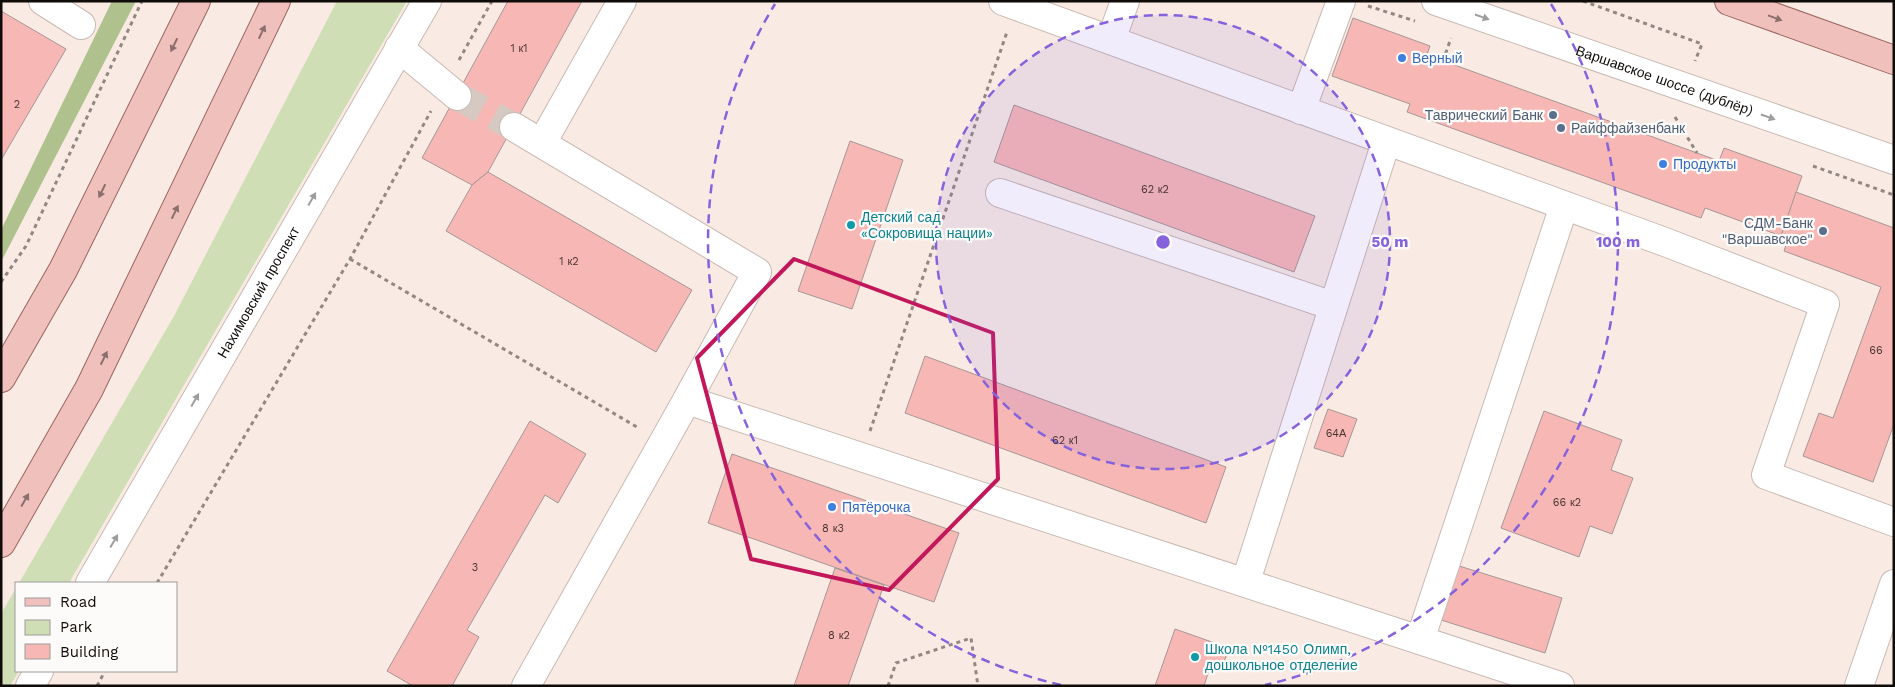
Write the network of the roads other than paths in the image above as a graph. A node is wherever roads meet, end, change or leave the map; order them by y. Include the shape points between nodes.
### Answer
1 (42, 1) edge
2 (196, 1) edge
3 (276, 1) edge
4 (427, 1) edge
5 (622, 1) edge
6 (1125, 1) edge
7 (1341, 1) edge
8 (1436, 1) edge
9 (1729, 1) edge
10 (1009, 4) edge
11 (81, 25) dead end
12 (1111, 40) junction
13 (399, 48) junction
14 (1894, 60) edge
15 (451, 91) tunnel mouth
16 (1301, 110) junction
17 (514, 127) tunnel mouth
18 (1386, 142) junction
19 (542, 143) junction
20 (1894, 160) edge
21 (1000, 193) dead end
22 (1564, 206) junction
23 (63, 270) junction
24 (1333, 306) junction
25 (1, 339) edge
26 (1, 378) edge
27 (687, 400) junction
28 (1894, 522) edge
29 (1, 543) edge
30 (91, 582) edge
31 (1246, 582) junction
32 (1894, 584) edge
33 (1420, 640) junction
34 (38, 672) edge
35 (30, 686) edge
36 (526, 686) edge
37 (1560, 686) edge
38 (1859, 686) edge

1 - 11 street
2 -> 23 main road
29 -> 3 main road via 89,389
4 - 13 street, Нахимовский проспект
5 - 19 street
6 - 12 street
7 - 16 street
8 -> 20 street, Варшавское шоссе (дублёр)
9 -> 14 main road
10 - 12 street
12 - 16 street
13 - 15 street
30 -> 13 street, Нахимовский проспект
16 - 18 street
17 - 19 street
18 - 22 street
18 - 24 street
19 - 27 street via 757,272
21 - 24 street
22 - 28 street via 1825,304 1766,475
22 - 33 street
23 - 25 main road
23 - 26 main road
24 - 31 street
27 - 31 street
27 - 36 street
31 - 33 street
32 - 38 street
33 - 37 street
34 - 35 street

